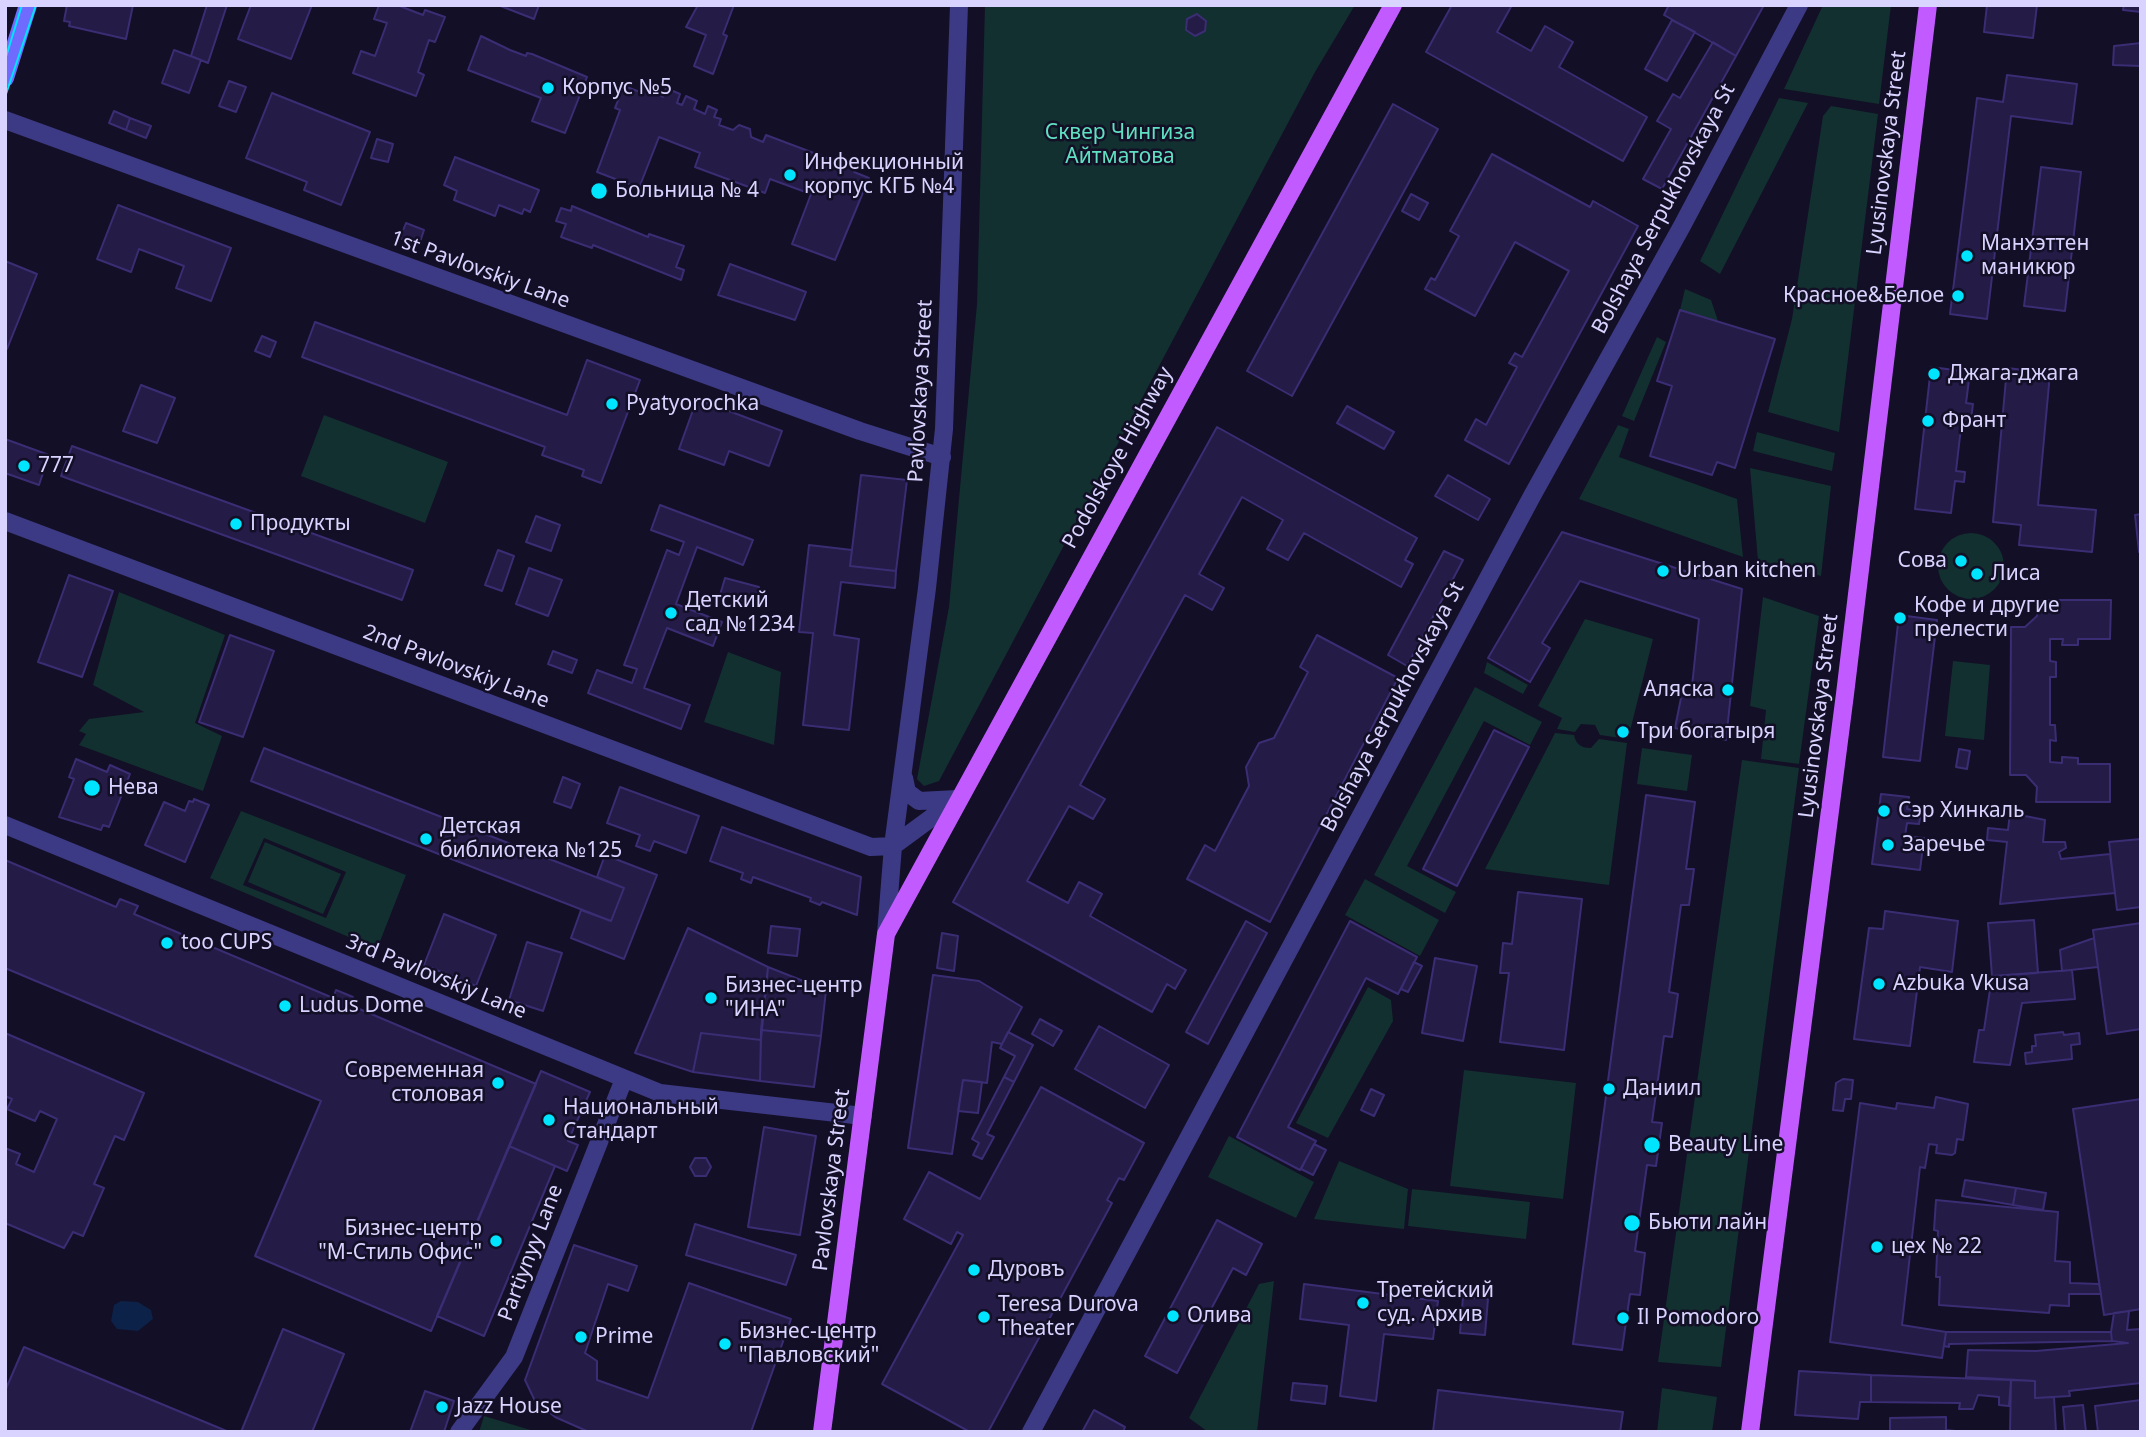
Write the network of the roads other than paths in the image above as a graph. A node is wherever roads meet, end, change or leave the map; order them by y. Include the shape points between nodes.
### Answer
1 (28, 5) edge
2 (959, 5) edge
3 (1393, 5) edge
4 (1799, 5) edge
5 (1928, 5) edge
6 (5, 78) edge
7 (5, 120) edge
8 (942, 457) junction
9 (5, 521) edge
10 (904, 778) junction
11 (957, 799) junction
12 (5, 825) edge
13 (893, 846) junction
14 (886, 934) junction
15 (624, 1079) junction
16 (863, 1116) junction
17 (459, 1432) edge
18 (822, 1432) edge
19 (1031, 1432) edge
20 (1750, 1432) edge

1 - 6 main road
2 - 8 street, Pavlovskaya Street
3 - 11 main road, Podolskoye Highway
4 - 19 street, Bolshaya Serpukhovskaya St
5 - 20 main road, Lyusinovskaya Street
7 - 8 street, 1st Pavlovskiy Lane
8 - 10 street, Pavlovskaya Street
9 - 13 street, 2nd Pavlovskiy Lane via 772,811 871,847
10 - 11 street via 906,792 919,801
10 - 13 street, Pavlovskaya Street
11 - 13 street
11 - 14 main road, Podolskoye Highway
12 - 15 street, 3rd Pavlovskiy Lane
13 - 14 street, Pavlovskaya Street
14 - 16 main road, Pavlovskaya Street
15 - 16 street, 3rd Pavlovskiy Lane via 660,1093
15 - 17 street, Partiynyy Lane via 514,1357
16 - 18 main road, Pavlovskaya Street

